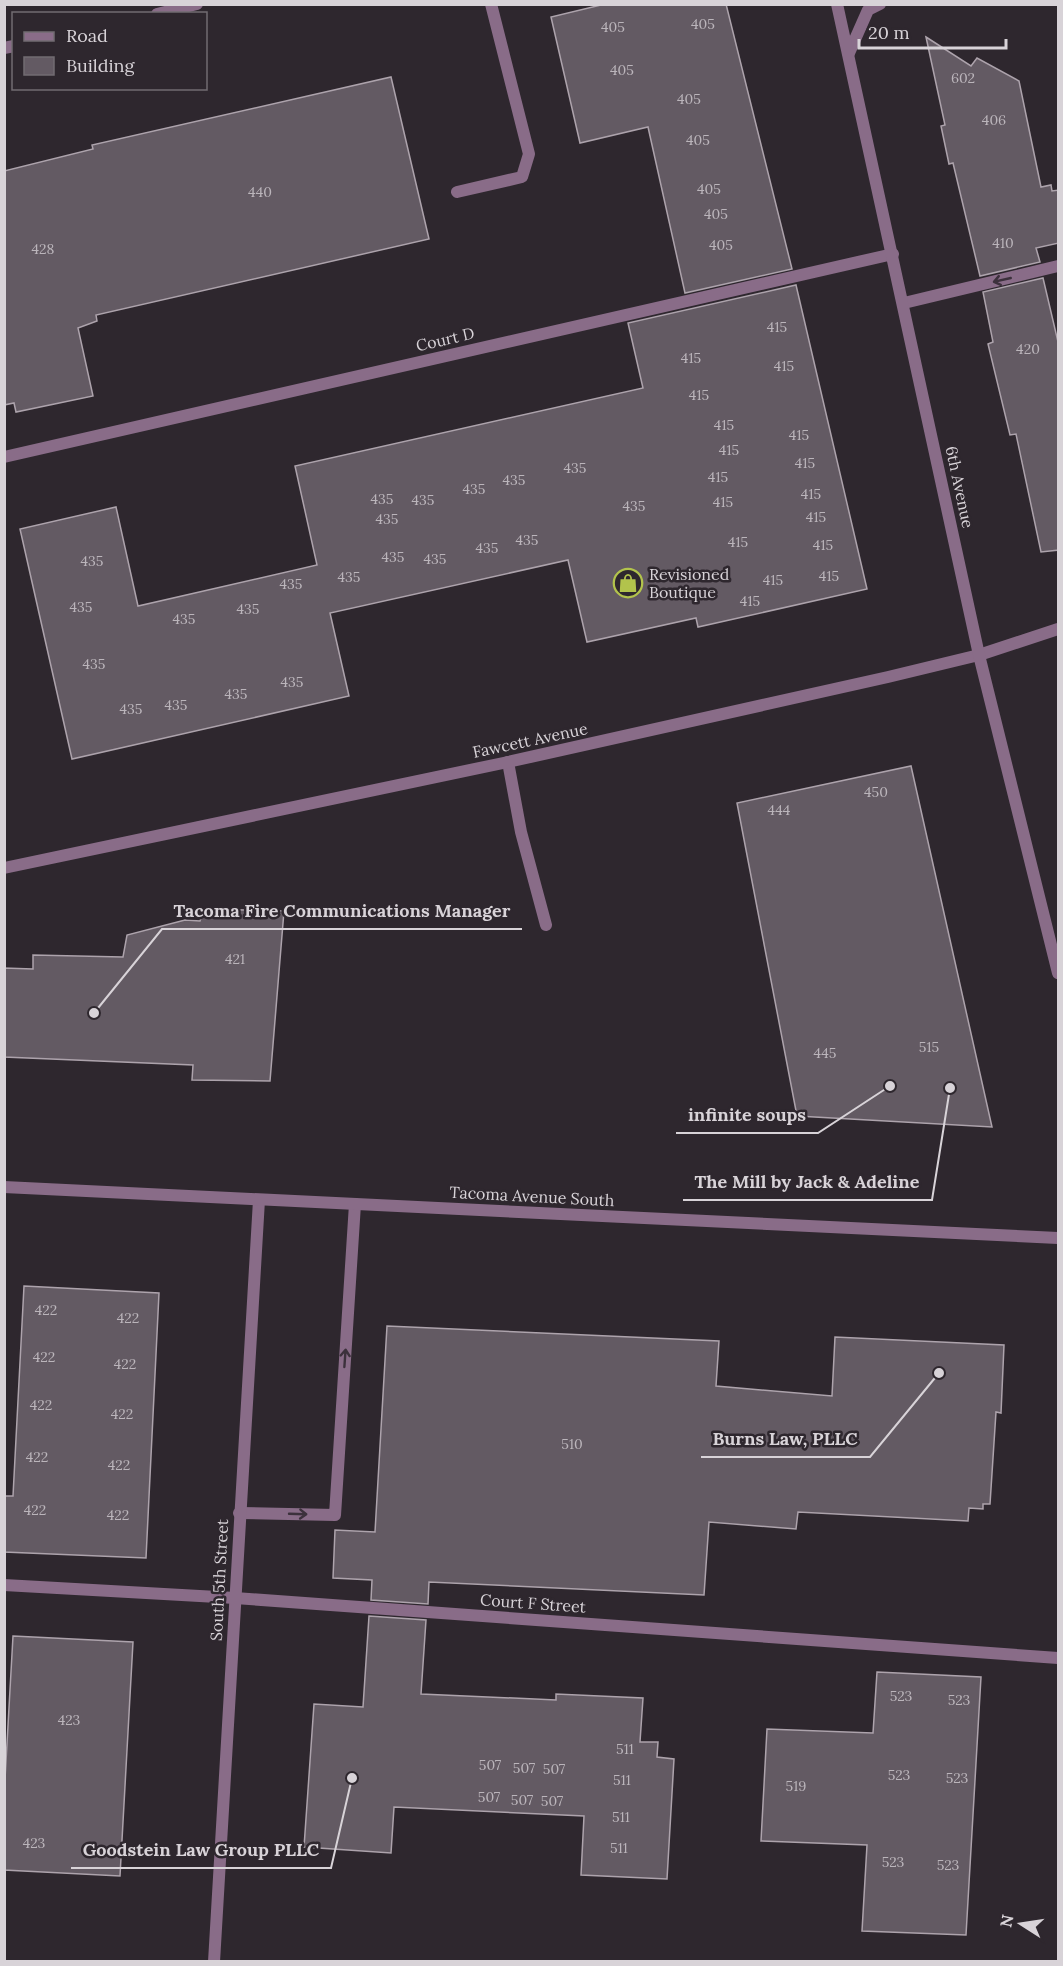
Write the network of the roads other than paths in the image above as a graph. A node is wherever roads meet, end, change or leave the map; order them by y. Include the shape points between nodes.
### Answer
1 (197, 4) edge
2 (491, 4) edge
3 (837, 4) edge
4 (880, 4) edge
5 (165, 12) edge
6 (849, 53) junction
7 (457, 192) dead end
8 (893, 254) junction
9 (1059, 266) edge
10 (904, 303) junction
11 (4, 457) edge
12 (1059, 629) edge
13 (979, 655) junction
14 (508, 762) junction
15 (4, 868) edge
16 (546, 925) dead end
17 (1059, 974) edge
18 (4, 1187) edge
19 (259, 1200) junction
20 (355, 1204) junction
21 (1059, 1238) edge
22 (239, 1513) junction
23 (4, 1585) edge
24 (234, 1598) junction
25 (1059, 1658) edge
26 (214, 1962) edge

1 - 5 street
2 - 7 street via 529,154 522,177
3 - 6 street, 6th Avenue
4 - 6 street via 868,10
6 - 8 street, 6th Avenue
8 - 10 street, 6th Avenue
8 - 11 street, Court D
9 -> 10 street
10 - 13 street, 6th Avenue
12 - 13 street, Fawcett Avenue
13 - 14 street, Fawcett Avenue
13 - 17 street, 6th Avenue
14 - 15 street, Fawcett Avenue
14 - 16 street via 521,832
18 - 19 street, Tacoma Avenue South
19 - 20 street, Tacoma Avenue South
19 - 22 street, South 5th Street
20 - 21 street, Tacoma Avenue South
22 -> 20 street via 335,1515
22 - 24 street, South 5th Street
23 - 24 street, Court F Street
24 - 25 street, Court F Street
24 - 26 street, South 5th Street

